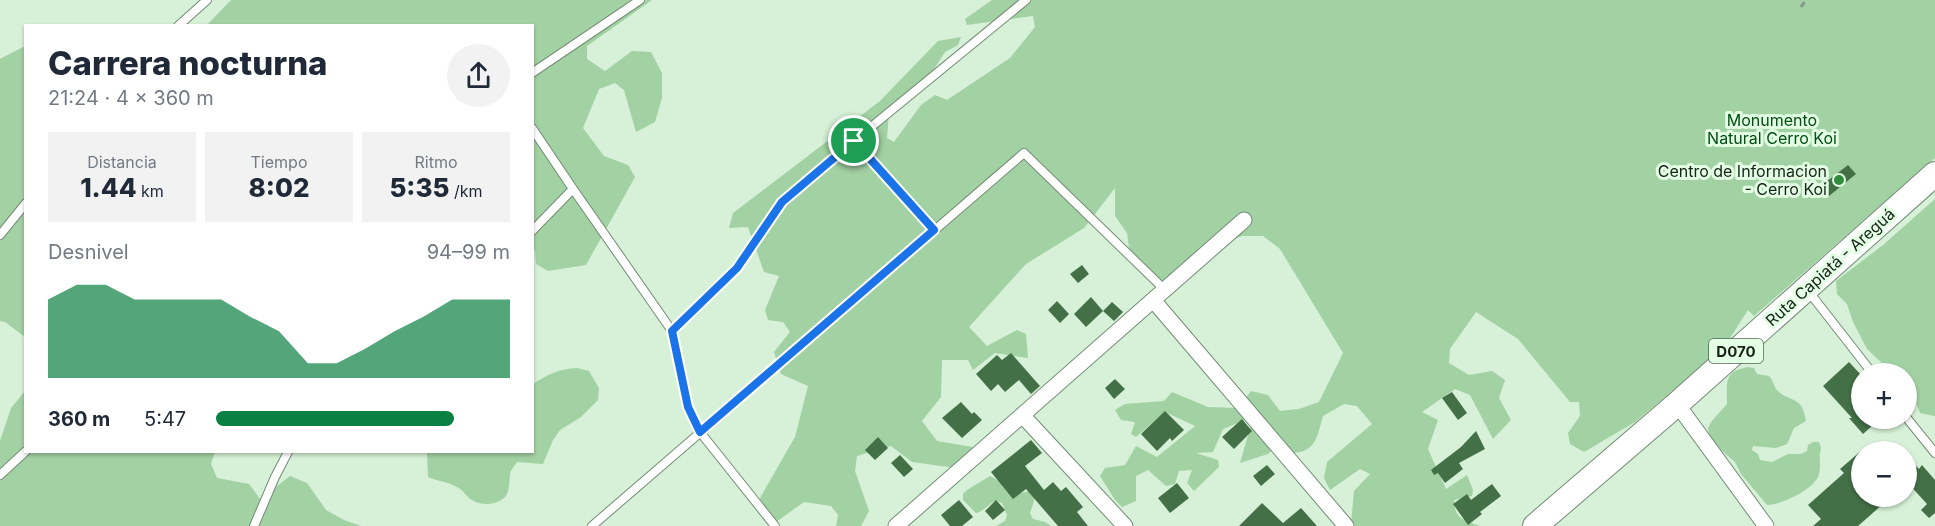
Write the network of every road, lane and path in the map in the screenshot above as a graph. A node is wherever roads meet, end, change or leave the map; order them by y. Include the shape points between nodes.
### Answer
1 (195, 0) edge
2 (207, 0) edge
3 (640, 0) edge
4 (1026, 0) edge
5 (1806, 0) edge
6 (1801, 7) dead end
7 (196, 10) junction
8 (180, 24) edge
9 (534, 73) edge
10 (534, 131) edge
11 (854, 141) junction
12 (1935, 174) edge
13 (573, 189) junction
14 (24, 205) edge
15 (1244, 220) dead end
16 (534, 229) edge
17 (934, 230) junction
18 (0, 235) edge
19 (1806, 289) junction
20 (1165, 290) junction
21 (1153, 300) junction
22 (672, 331) junction
23 (1864, 363) edge
24 (1677, 404) junction
25 (1022, 415) junction
26 (1916, 429) edge
27 (700, 432) junction
28 (25, 453) edge
29 (287, 453) edge
30 (1935, 453) edge
31 (0, 475) edge
32 (254, 526) edge
33 (592, 526) edge
34 (775, 526) edge
35 (896, 526) edge
36 (1125, 526) edge
37 (1346, 526) edge
38 (1535, 526) edge
39 (1766, 526) edge

1 - 7 lane
2 - 7 lane
3 - 9 lane
4 - 11 lane
5 - 6 path
7 - 8 lane
10 - 13 lane
11 - 17 lane
11 - 22 lane via 782,202 737,268
12 - 19 main road, Ruta Capiatá - Areguá / D070
13 - 16 lane
13 - 22 lane
14 - 18 lane
15 - 20 street
17 - 20 lane via 1024,153
17 - 27 lane
19 - 23 lane
19 - 24 main road, Ruta Capiatá - Areguá / D070
20 - 21 street
21 - 25 street
21 - 37 street
22 - 27 lane via 688,407
24 - 38 main road, Ruta Capiatá - Areguá / D070
24 - 39 street
25 - 35 street
25 - 36 street
26 - 30 lane
27 - 33 lane
27 - 34 lane
28 - 31 lane
29 - 32 lane

